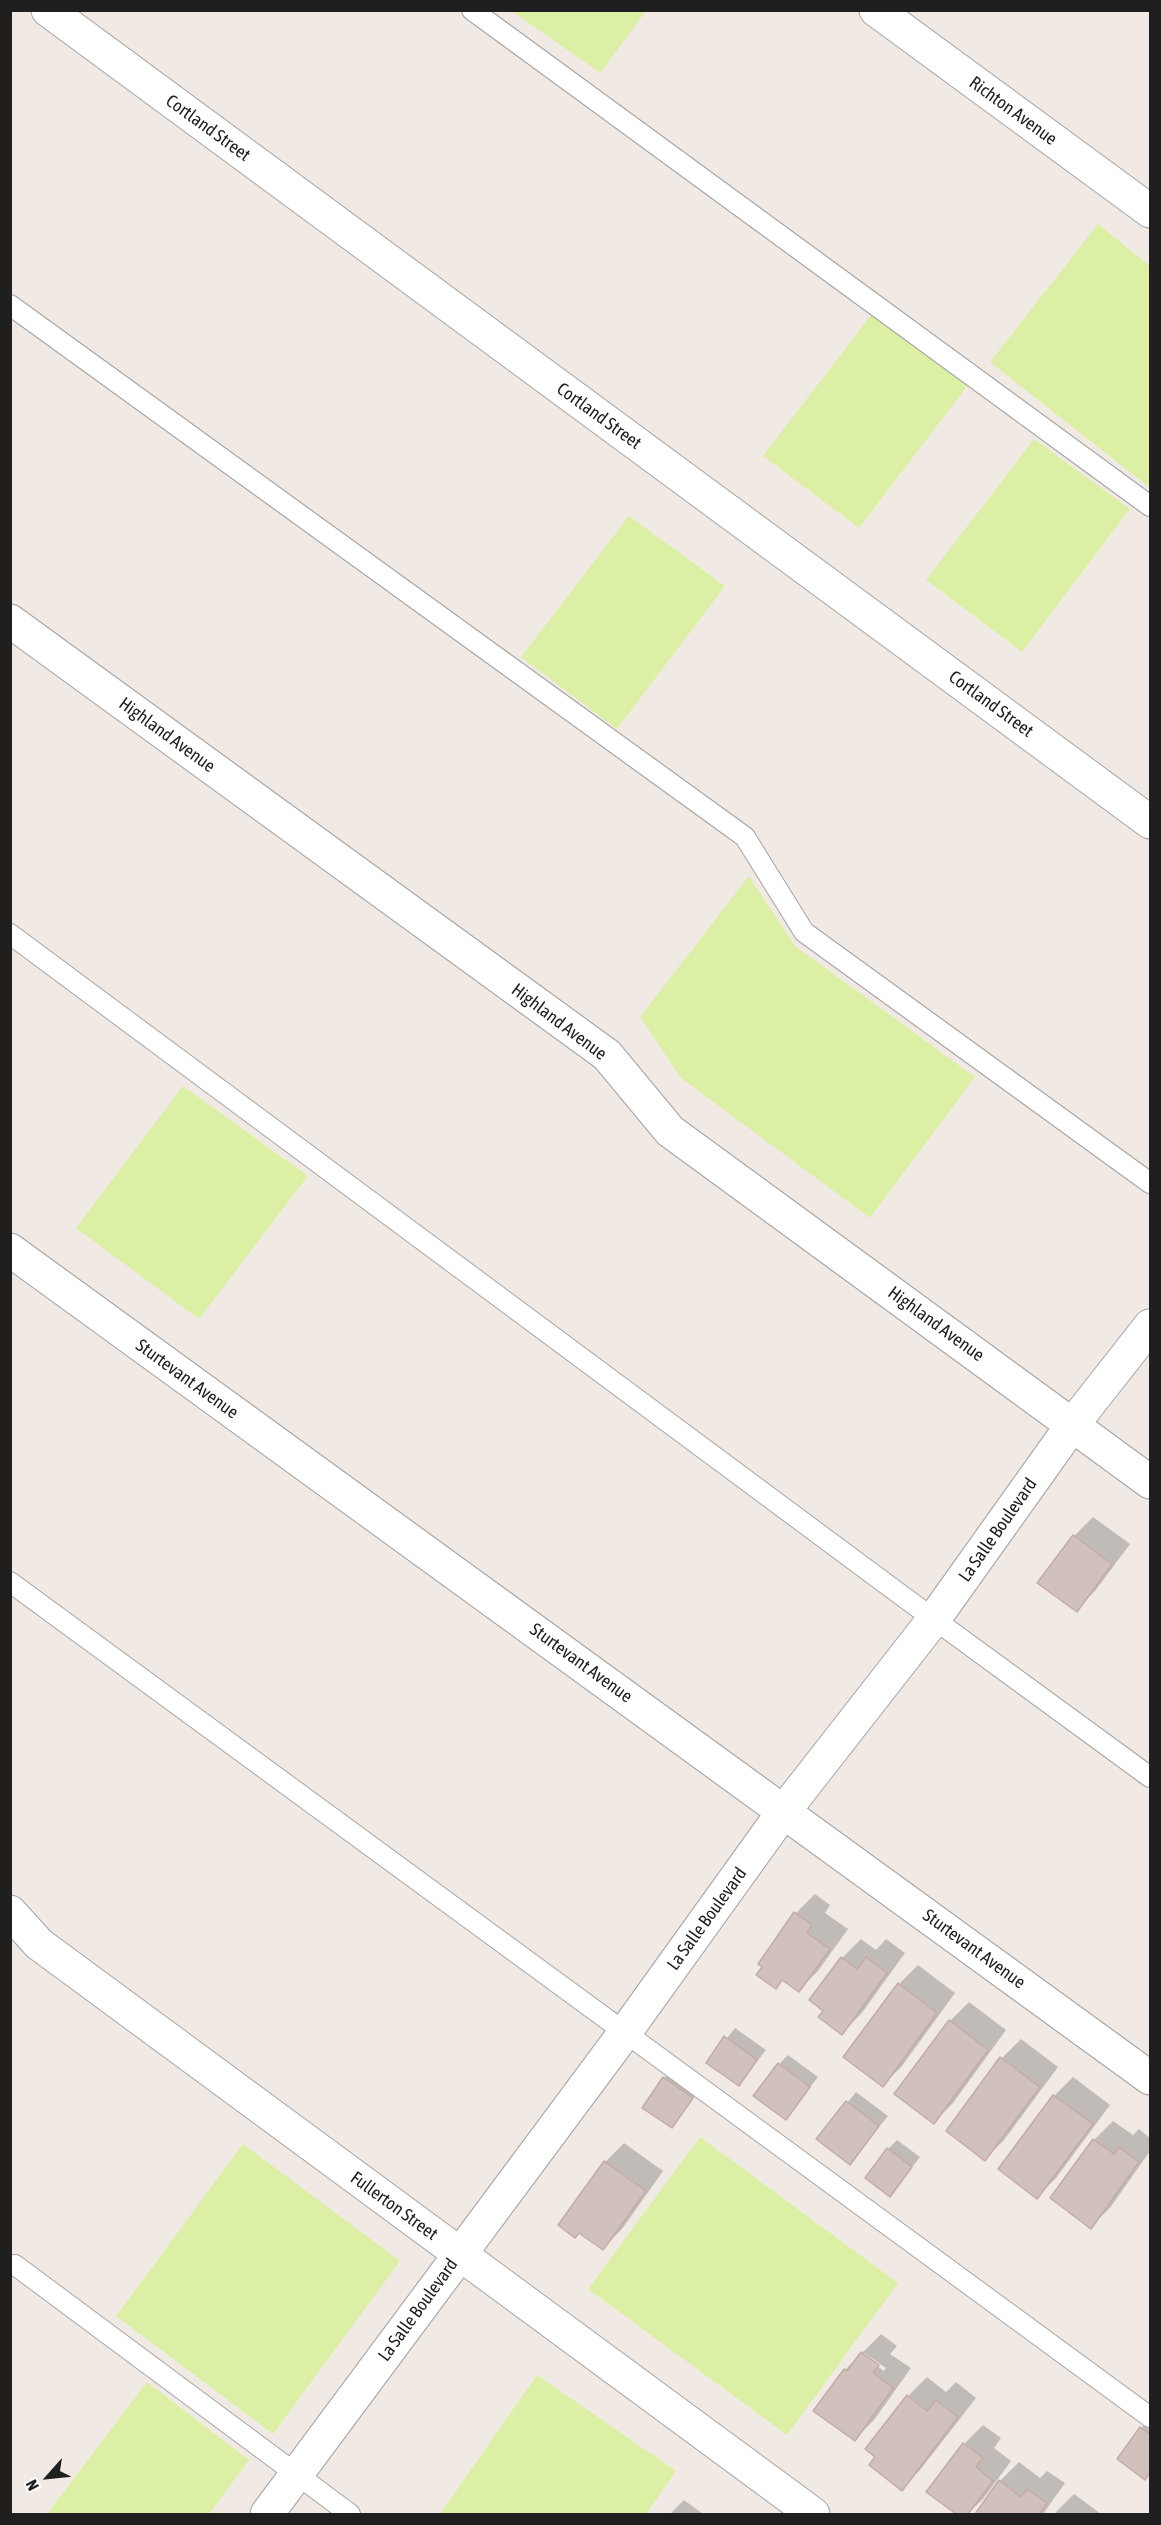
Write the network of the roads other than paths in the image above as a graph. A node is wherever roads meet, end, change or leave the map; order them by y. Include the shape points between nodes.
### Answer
1 (48, 10) edge
2 (472, 10) edge
3 (876, 10) edge
4 (1150, 211) edge
5 (10, 305) edge
6 (1150, 506) edge
7 (10, 621) edge
8 (1150, 822) edge
9 (10, 934) edge
10 (1150, 1183) edge
11 (10, 1250) edge
12 (1150, 1326) edge
13 (1073, 1425) junction
14 (1150, 1482) edge
15 (10, 1582) edge
16 (934, 1619) junction
17 (1150, 1777) edge
18 (784, 1811) junction
19 (10, 1912) edge
20 (626, 2031) junction
21 (1150, 2078) edge
22 (459, 2254) junction
23 (15, 2265) dead end
24 (1150, 2417) edge
25 (296, 2475) junction
26 (267, 2514) edge
27 (350, 2514) edge
28 (813, 2514) edge

1 - 8 street, Cortland Street
2 - 6 lane
3 - 4 street, Richton Avenue
5 - 10 lane via 745,837 804,932
7 - 13 street, Highland Avenue via 607,1055 670,1131
9 - 16 lane
11 - 18 street, Sturtevant Avenue
12 - 13 street, La Salle Boulevard
13 - 14 street, Highland Avenue
13 - 16 street, La Salle Boulevard
15 - 20 lane
16 - 17 lane
16 - 18 street, La Salle Boulevard
18 - 20 street, La Salle Boulevard
18 - 21 street, Sturtevant Avenue
19 - 22 street, Fullerton Street via 39,1944
20 - 22 street, La Salle Boulevard
20 - 24 lane
22 - 25 street, La Salle Boulevard
22 - 28 street, Fullerton Street
23 - 25 lane
25 - 26 street, La Salle Boulevard
25 - 27 lane

